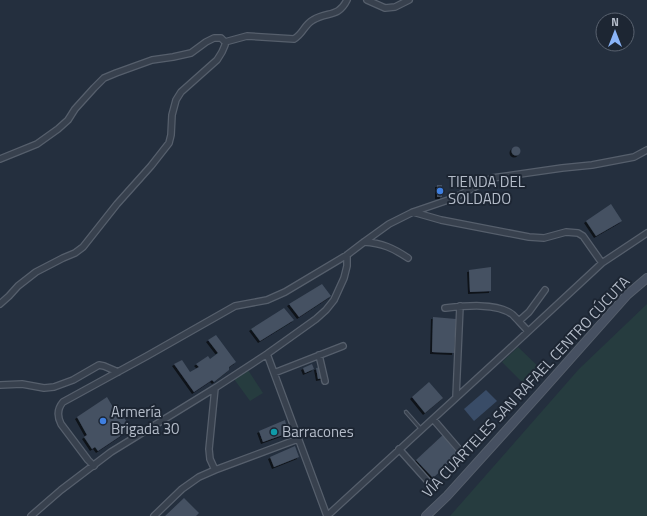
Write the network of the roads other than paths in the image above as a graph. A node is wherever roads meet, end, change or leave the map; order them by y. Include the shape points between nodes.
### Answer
1 (347, 0) edge
2 (367, 0) edge
3 (409, 0) edge
4 (225, 42) junction
5 (647, 150) edge
6 (0, 159) edge
7 (413, 212) junction
8 (647, 233) edge
9 (364, 242) junction
10 (347, 255) junction
11 (408, 258) dead end
12 (602, 263) junction
13 (647, 278) edge
14 (545, 290) dead end
15 (0, 304) edge
16 (460, 306) junction
17 (445, 308) dead end
18 (519, 321) junction
19 (528, 331) junction
20 (343, 346) dead end
21 (267, 354) junction
22 (319, 355) junction
23 (118, 372) junction
24 (274, 373) junction
25 (325, 381) dead end
26 (0, 385) edge
27 (215, 388) junction
28 (456, 397) junction
29 (406, 412) dead end
30 (433, 419) junction
31 (421, 429) junction
32 (298, 439) junction
33 (399, 449) junction
34 (463, 454) dead end
35 (94, 466) junction
36 (215, 470) junction
37 (433, 486) dead end
38 (31, 516) edge
39 (154, 516) edge
40 (327, 516) edge
41 (426, 516) edge

1 - 4 street via 336,13 306,24 299,36 294,39 247,36
2 - 3 street via 385,8
4 - 6 street via 221,38 214,38 191,53 152,60 104,78 58,128 37,144
4 - 15 street via 217,60 181,92 176,100 169,143 83,247 36,272
5 - 7 street via 634,157 592,165 492,178 454,198
7 - 9 street via 389,224
7 - 12 street via 529,237 544,238 566,232 578,233 583,236
8 - 12 street
9 - 10 street
9 - 11 street via 385,245
10 - 21 street via 344,278 334,300 326,310
10 - 23 street via 285,292 267,300 235,306
12 - 19 street
13 - 41 main road, VÍA CUARTELES SAN RAFAEL CENTRO CÚCUTA via 627,295 463,479
14 - 18 street via 530,312
16 - 17 street
16 - 18 street via 491,306 512,314
16 - 28 street
18 - 19 street
19 - 28 street
20 - 22 street
21 - 24 street
21 - 27 street
22 - 24 street
22 - 25 street
23 - 26 street via 99,365 73,380 54,387
23 - 35 street via 63,402 59,407 58,418 61,424
24 - 32 street
27 - 35 street via 112,452
27 - 36 street via 209,449
28 - 30 street
29 - 31 lane
30 - 31 street
30 - 34 street
31 - 33 street
32 - 36 street
32 - 40 street
33 - 37 street
33 - 40 street
35 - 38 street
36 - 39 street via 182,489

